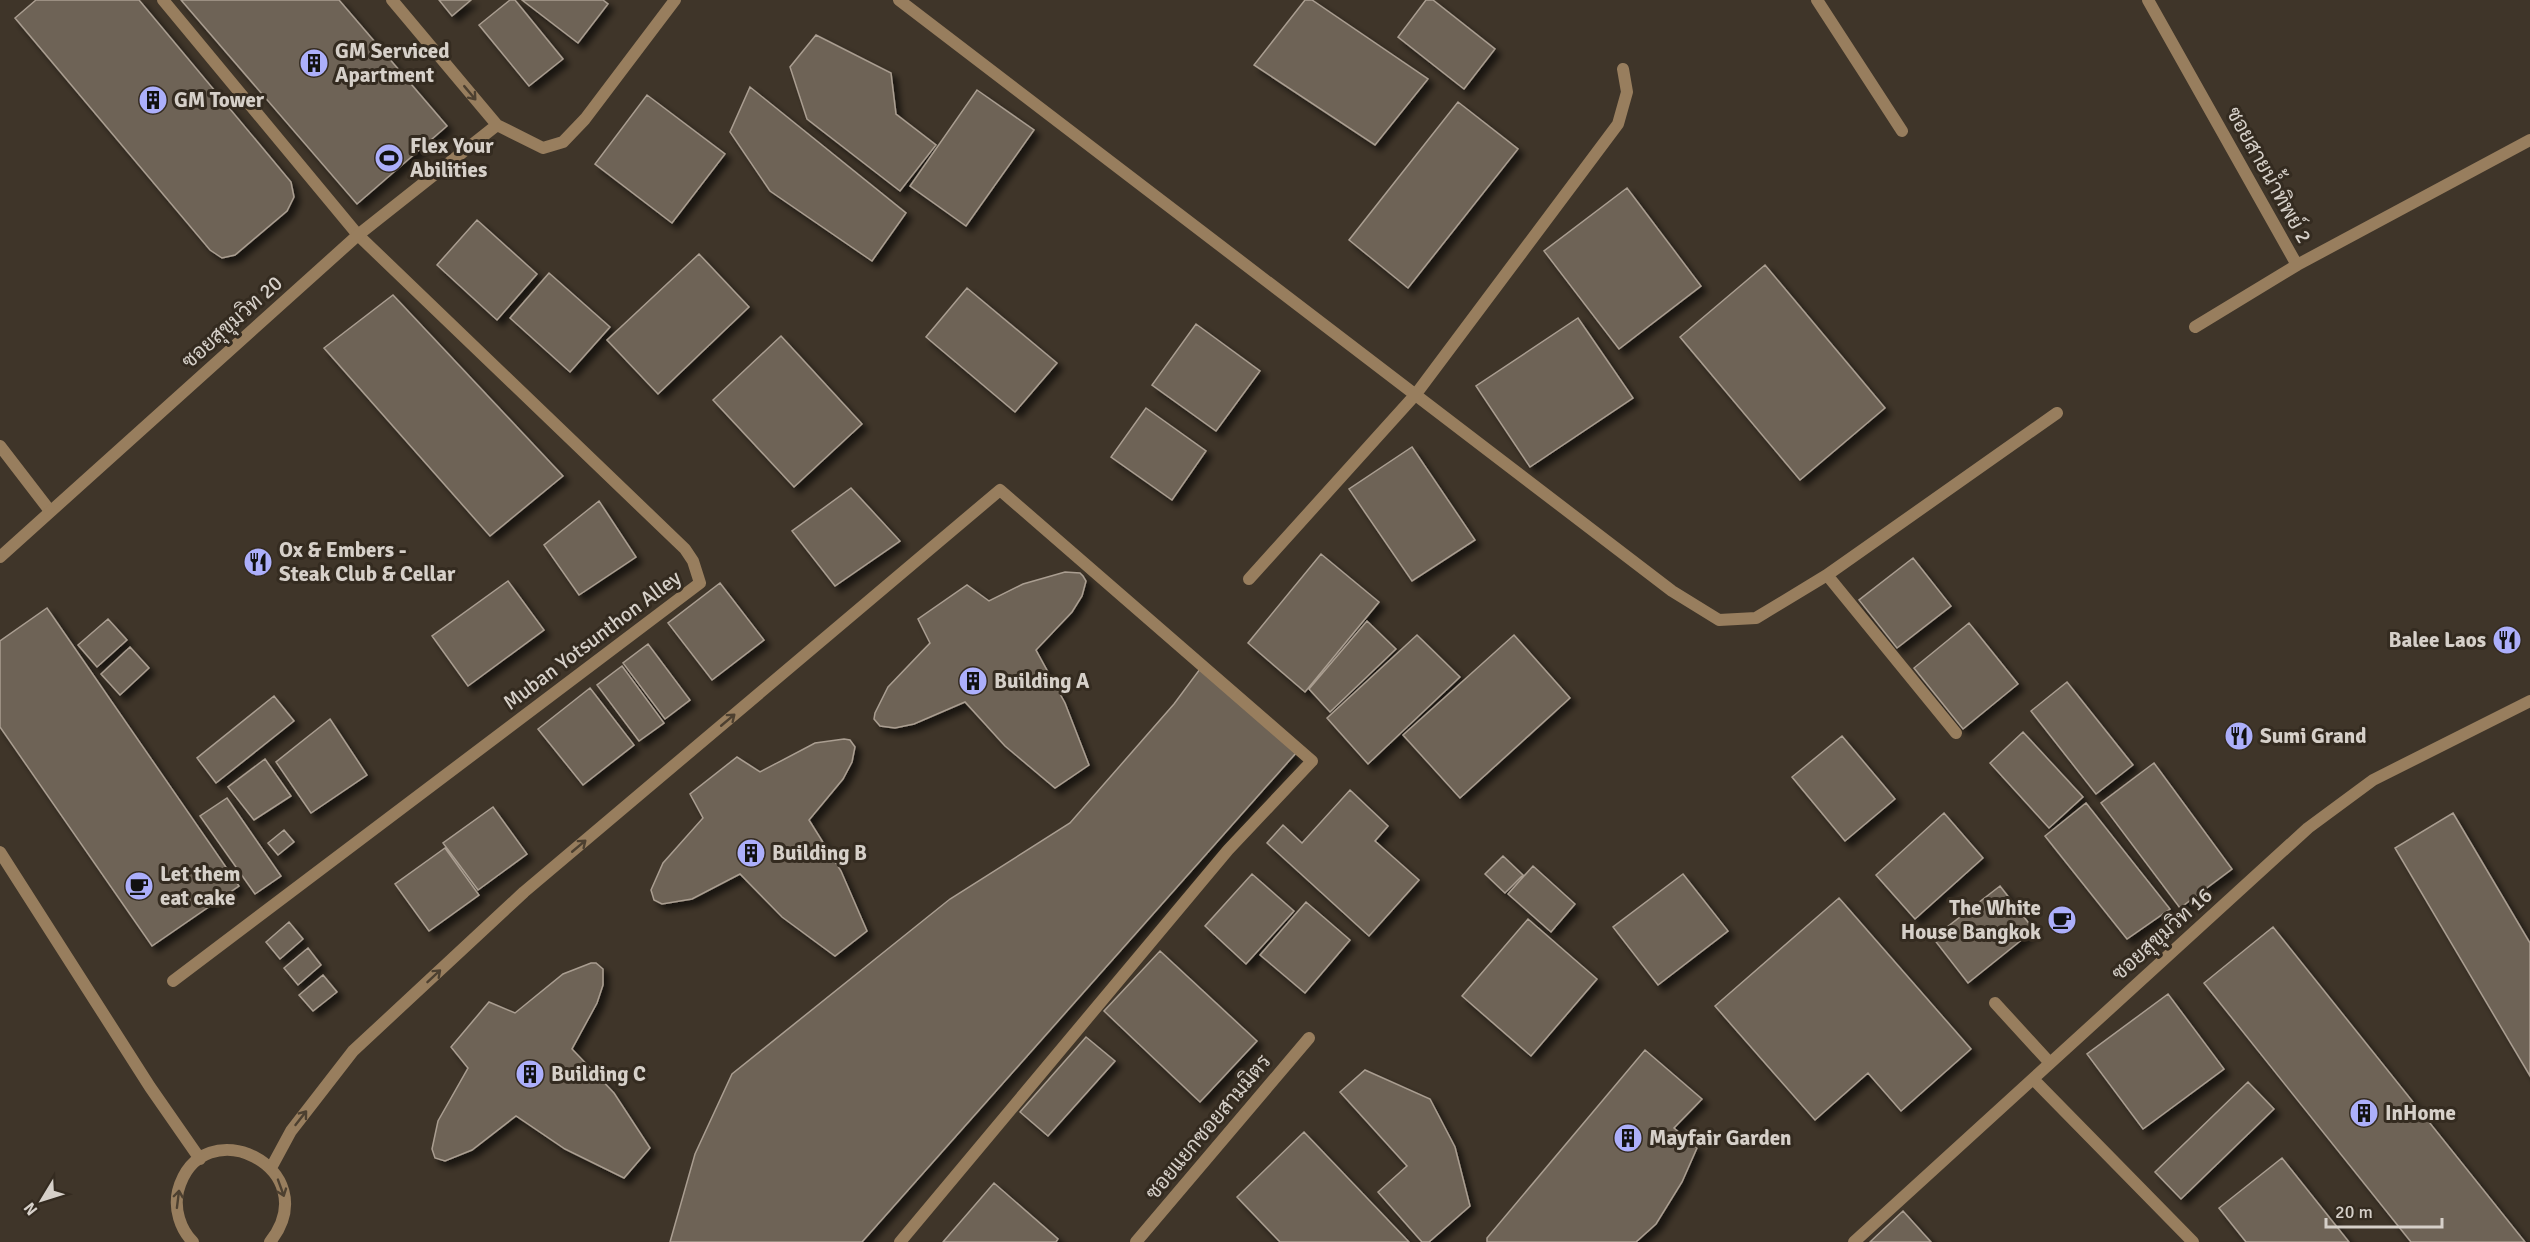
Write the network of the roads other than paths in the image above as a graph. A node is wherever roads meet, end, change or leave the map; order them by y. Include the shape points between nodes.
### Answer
1 (163, 0) edge
2 (392, 0) edge
3 (675, 0) edge
4 (899, 0) edge
5 (1817, 0) edge
6 (2148, 0) edge
7 (1623, 69) dead end
8 (497, 125) junction
9 (1902, 131) dead end
10 (2530, 140) edge
11 (358, 235) junction
12 (2297, 265) junction
13 (2195, 327) dead end
14 (1416, 394) junction
15 (2057, 413) dead end
16 (0, 446) edge
17 (50, 511) junction
18 (0, 557) edge
19 (1827, 575) junction
20 (1249, 579) dead end
21 (2530, 701) edge
22 (1956, 733) dead end
23 (0, 852) edge
24 (173, 981) dead end
25 (1995, 1003) dead end
26 (1309, 1038) dead end
27 (2050, 1063) junction
28 (2033, 1079) junction
29 (200, 1159) junction
30 (271, 1168) junction
31 (193, 1242) edge
32 (270, 1242) edge
33 (900, 1242) edge
34 (1136, 1242) edge
35 (1854, 1242) edge
36 (2193, 1242) edge

1 - 11 street
2 -> 8 street
3 - 8 street via 585,119 563,142 543,148
4 - 14 street
5 - 9 street
6 - 12 street, ซอยสายน้ำทิพย์ 2
7 - 14 street via 1627,92 1618,124
8 - 11 street, ซอยสุขุมวิท 20
10 - 12 street, ซอยสายน้ำทิพย์ 2
11 - 17 street, ซอยสุขุมวิท 20
11 - 24 street, Muban Yotsunthon Alley via 685,549 700,583
12 - 13 street
14 - 19 street via 1671,591 1719,620 1756,618
14 - 20 street
15 - 19 street
16 - 17 street
17 - 18 street, ซอยสุขุมวิท 20
19 - 22 street
21 - 27 street, ซอยสุขุมวิท 16 via 2373,780 2308,828
23 - 29 street
25 - 27 street
26 - 34 street, ซอยแยกซอยสามมิตร
27 - 28 street, ซอยสุขุมวิท 16
28 - 35 street, ซอยสุขุมวิท 16
28 - 36 street
29 - 30 street via 217,1151 236,1149 256,1156
31 -> 29 street via 177,1215 176,1199 181,1182
30 -> 32 street via 282,1187 285,1206 281,1226
30 -> 33 street via 291,1131 354,1051 524,892 1000,490 1312,761 1228,850

